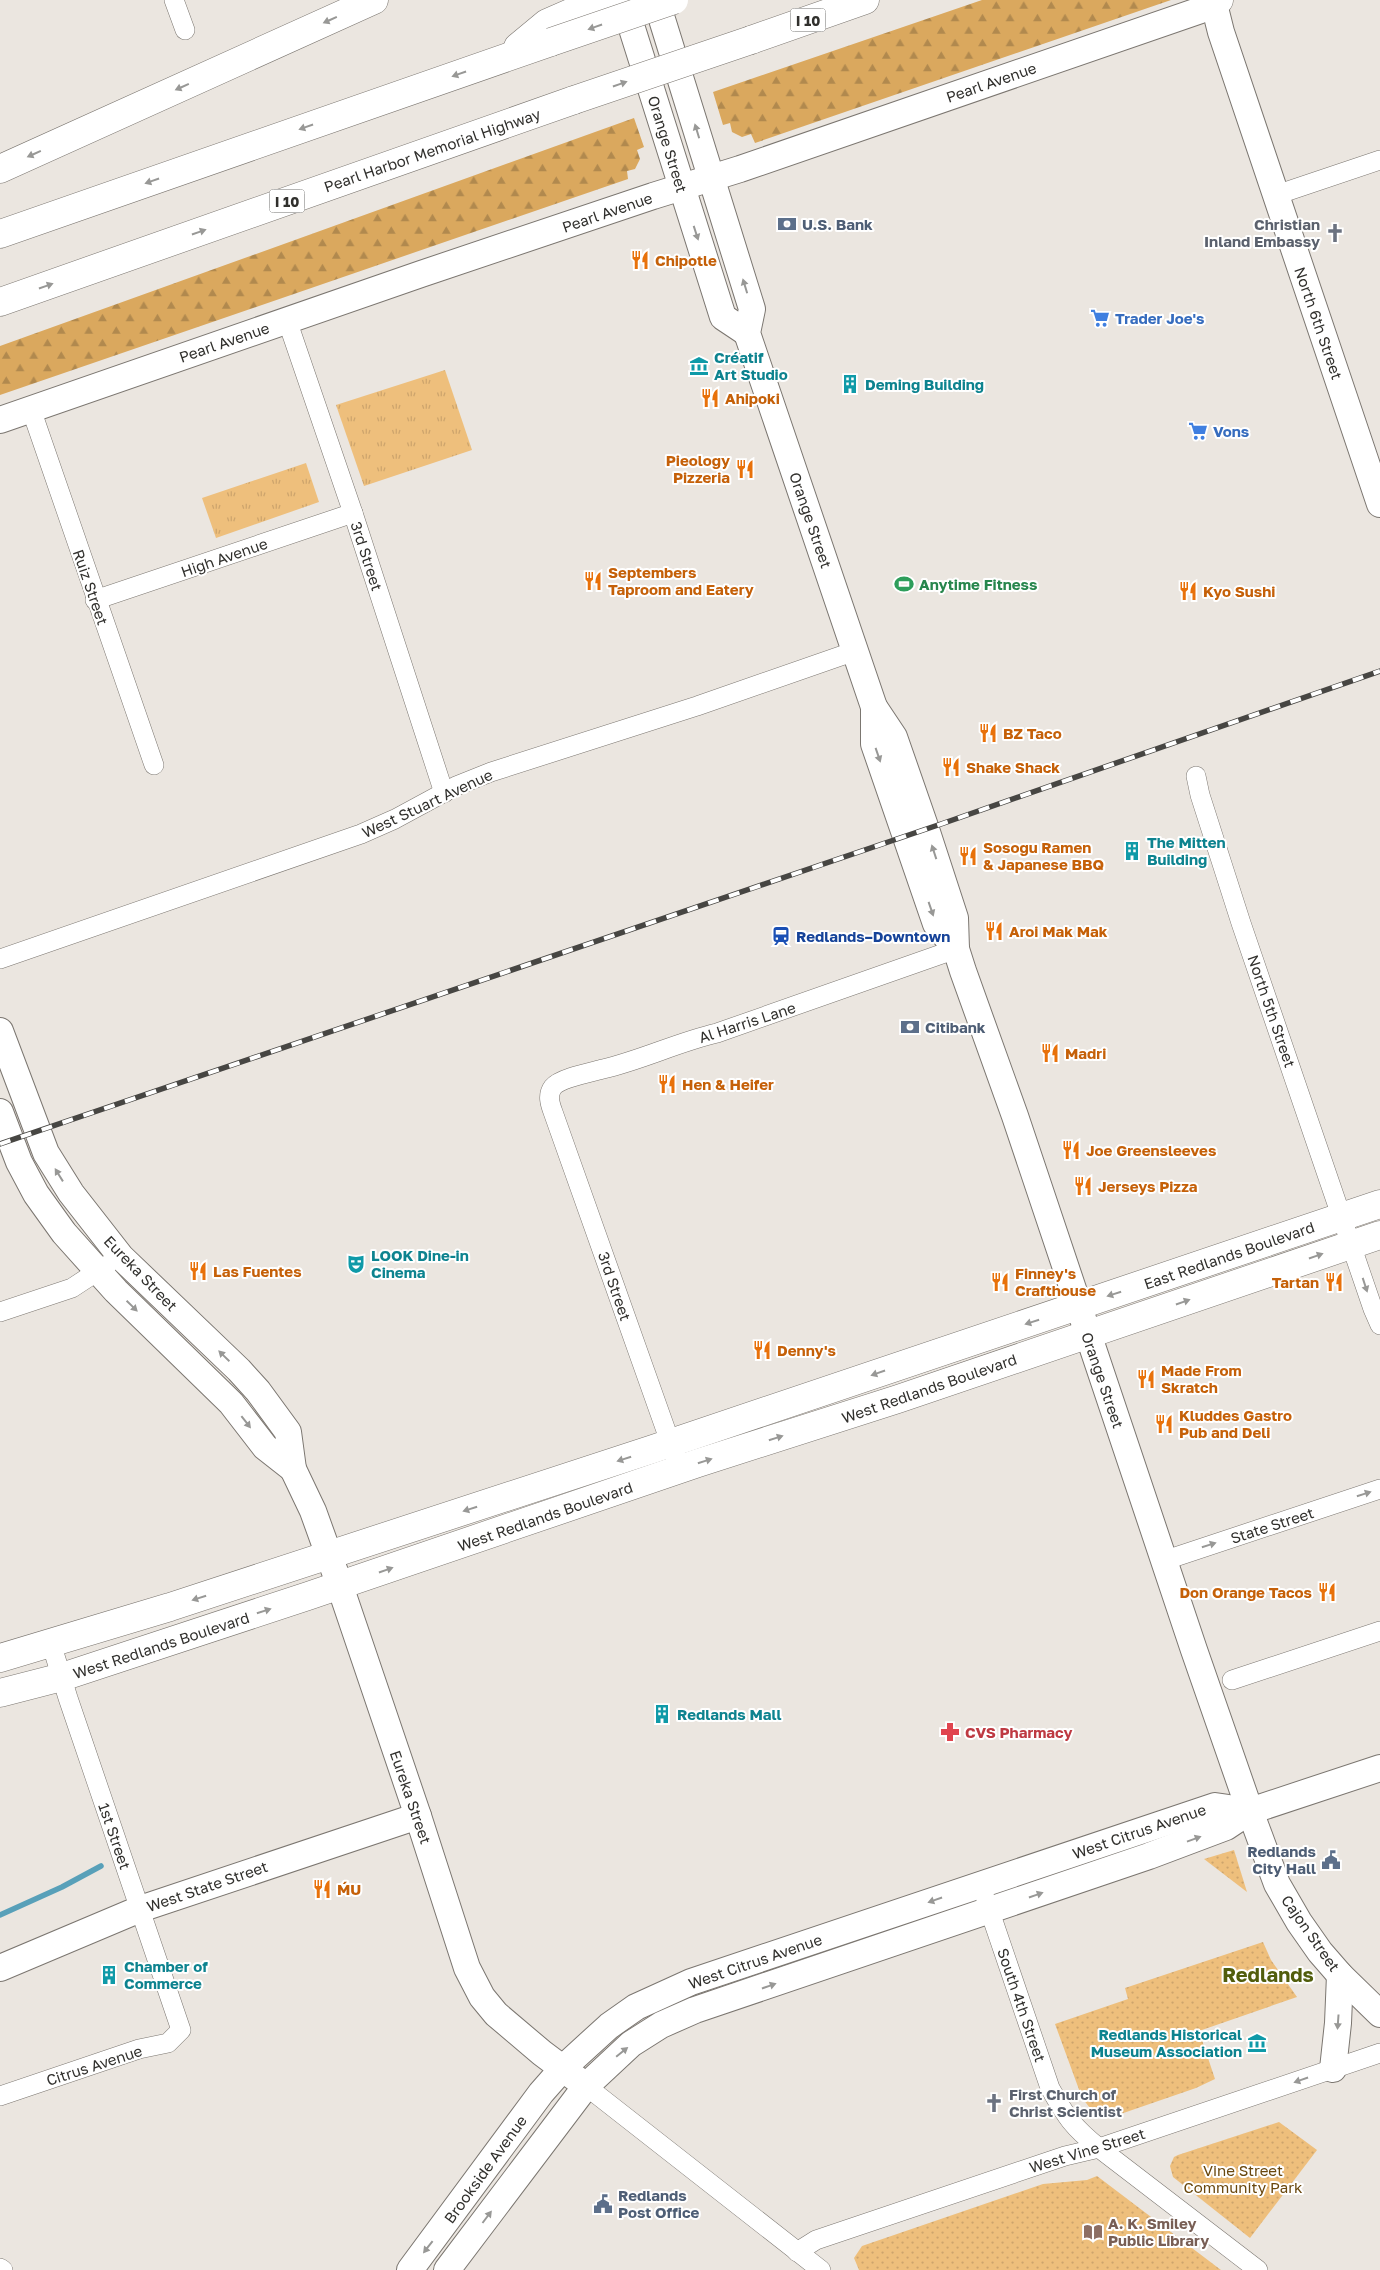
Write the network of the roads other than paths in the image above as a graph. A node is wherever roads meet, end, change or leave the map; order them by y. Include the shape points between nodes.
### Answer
1 (174, 0) edge
2 (374, 0) edge
3 (600, 0) edge
4 (623, 0) edge
5 (656, 0) edge
6 (674, 0) edge
7 (865, 0) edge
8 (1215, 1) edge
9 (184, 30) dead end
10 (549, 33) junction
11 (1380, 160) edge
12 (0, 169) edge
13 (711, 178) junction
14 (681, 187) junction
15 (1276, 195) junction
16 (0, 234) edge
17 (0, 302) edge
18 (287, 320) junction
19 (747, 333) junction
20 (31, 409) junction
21 (0, 420) edge
22 (1378, 490) edge
23 (354, 513) junction
24 (95, 600) junction
25 (855, 651) junction
26 (154, 765) dead end
27 (1196, 776) dead end
28 (444, 793) junction
29 (956, 949) junction
30 (0, 958) edge
31 (0, 1031) edge
32 (549, 1101) joint
33 (0, 1112) edge
34 (1380, 1204) edge
35 (1343, 1217) junction
36 (1380, 1235) edge
37 (1352, 1244) junction
38 (121, 1257) junction
39 (98, 1271) junction
40 (1079, 1306) junction
41 (0, 1312) edge
42 (1380, 1325) edge
43 (1088, 1334) junction
44 (670, 1443) junction
45 (294, 1469) junction
46 (680, 1470) junction
47 (1380, 1489) edge
48 (329, 1556) junction
49 (1163, 1561) junction
50 (340, 1586) junction
51 (1380, 1631) edge
52 (51, 1643) junction
53 (0, 1658) edge
54 (62, 1677) junction
55 (1232, 1680) dead end
56 (0, 1693) edge
57 (1380, 1768) edge
58 (1250, 1811) junction
59 (418, 1816) junction
60 (981, 1885) junction
61 (140, 1909) junction
62 (990, 1911) junction
63 (0, 1968) edge
64 (1340, 1975) junction
65 (1380, 2014) edge
66 (181, 2027) joint
67 (1380, 2053) edge
68 (562, 2068) junction
69 (1333, 2069) junction
70 (586, 2086) junction
71 (0, 2096) edge
72 (1099, 2148) junction
73 (797, 2252) junction
74 (410, 2270) edge
75 (447, 2270) edge
76 (821, 2270) edge
77 (1258, 2270) edge

1 - 9 street
2 -> 12 main road
3 - 10 main road
4 - 14 main road, Orange Street
13 -> 5 main road, Orange Street
6 -> 10 main road, bridge
17 -> 7 main road, Pearl Harbor Memorial Highway / I 10, bridge
8 - 13 main road, Pearl Avenue via 1198,11
8 - 15 main road, North 6th Street via 1221,32
10 -> 16 main road via 505,58
11 - 15 street
13 - 14 main road, Pearl Avenue
19 -> 13 main road, Orange Street via 752,309
14 - 18 main road, Pearl Avenue
14 -> 19 main road, Orange Street via 723,317
15 - 22 main road, North 6th Street
18 - 20 main road, Pearl Avenue
18 - 23 street, 3rd Street
19 - 25 main road, Orange Street
20 - 21 main road, Pearl Avenue
20 - 24 street, Ruiz Street
23 - 24 street, High Avenue
23 - 28 street, 3rd Street
24 - 26 street, Ruiz Street
25 - 28 street, West Stuart Avenue via 491,772
25 - 29 main road, Orange Street via 874,707 874,744 936,924
27 - 35 street, North 5th Street via 1241,923
28 - 30 street, West Stuart Avenue via 361,834
29 - 32 street, Al Harris Lane via 716,1033 560,1082 552,1089
29 - 40 main road, Orange Street
38 -> 31 main road, Eureka Street via 71,1194 46,1152
32 - 44 street, 3rd Street
33 - 39 main road, Eureka Street via 19,1162 36,1194 64,1233
34 - 35 main road, East Redlands Boulevard
35 - 37 street, North 5th Street
35 -> 40 main road, East Redlands Boulevard
36 - 37 main road, East Redlands Boulevard
37 -> 42 street, North 5th Street
43 -> 37 main road, East Redlands Boulevard
38 - 39 street
45 -> 38 main road, Eureka Street via 288,1432 258,1391
39 - 41 street via 72,1288
39 -> 45 main road, Eureka Street via 231,1403 264,1447
40 - 43 main road, Orange Street
40 -> 44 main road, West Redlands Boulevard
46 -> 43 main road, West Redlands Boulevard via 898,1400
43 - 49 main road, Orange Street
44 - 46 street, 3rd Street
44 -> 48 main road, West Redlands Boulevard
45 - 48 main road, Eureka Street
50 -> 46 main road, West Redlands Boulevard
49 -> 47 street, State Street
48 - 50 main road, Eureka Street
48 -> 52 main road, West Redlands Boulevard
49 - 58 main road, Orange Street
54 -> 50 main road, West Redlands Boulevard
50 - 59 main road, Eureka Street
51 - 55 street
52 - 53 main road, West Redlands Boulevard
52 - 54 street, 1st Street
54 - 56 main road, West Redlands Boulevard
54 - 61 street, 1st Street
57 - 58 main road
58 - 60 main road, West Citrus Avenue via 1215,1806
62 -> 58 main road, West Citrus Avenue via 1226,1827
58 - 64 main road, Cajon Street via 1278,1884 1299,1922
59 - 61 main road, West State Street
59 - 68 main road, Eureka Street via 467,1968 482,1997 510,2028
60 - 62 street, South 4th Street
60 -> 68 main road, West Citrus Avenue via 667,1991 609,2026
61 - 63 main road, West State Street
61 - 66 street, 1st Street
70 -> 62 main road, West Citrus Avenue via 631,2044 661,2025
62 - 72 street, South 4th Street via 1050,2088 1075,2129
64 - 65 main road, Cajon Street
64 -> 69 main road
66 - 71 street, Citrus Avenue via 180,2033 168,2043 139,2049
67 - 69 street, West Vine Street
68 - 70 main road, Eureka Street
68 -> 74 main road, Brookside Avenue
69 -> 72 street, West Vine Street
70 - 73 street
75 -> 70 main road, Brookside Avenue
72 - 73 street, West Vine Street via 1065,2156 816,2240
72 - 77 street, South 4th Street
73 - 76 street

